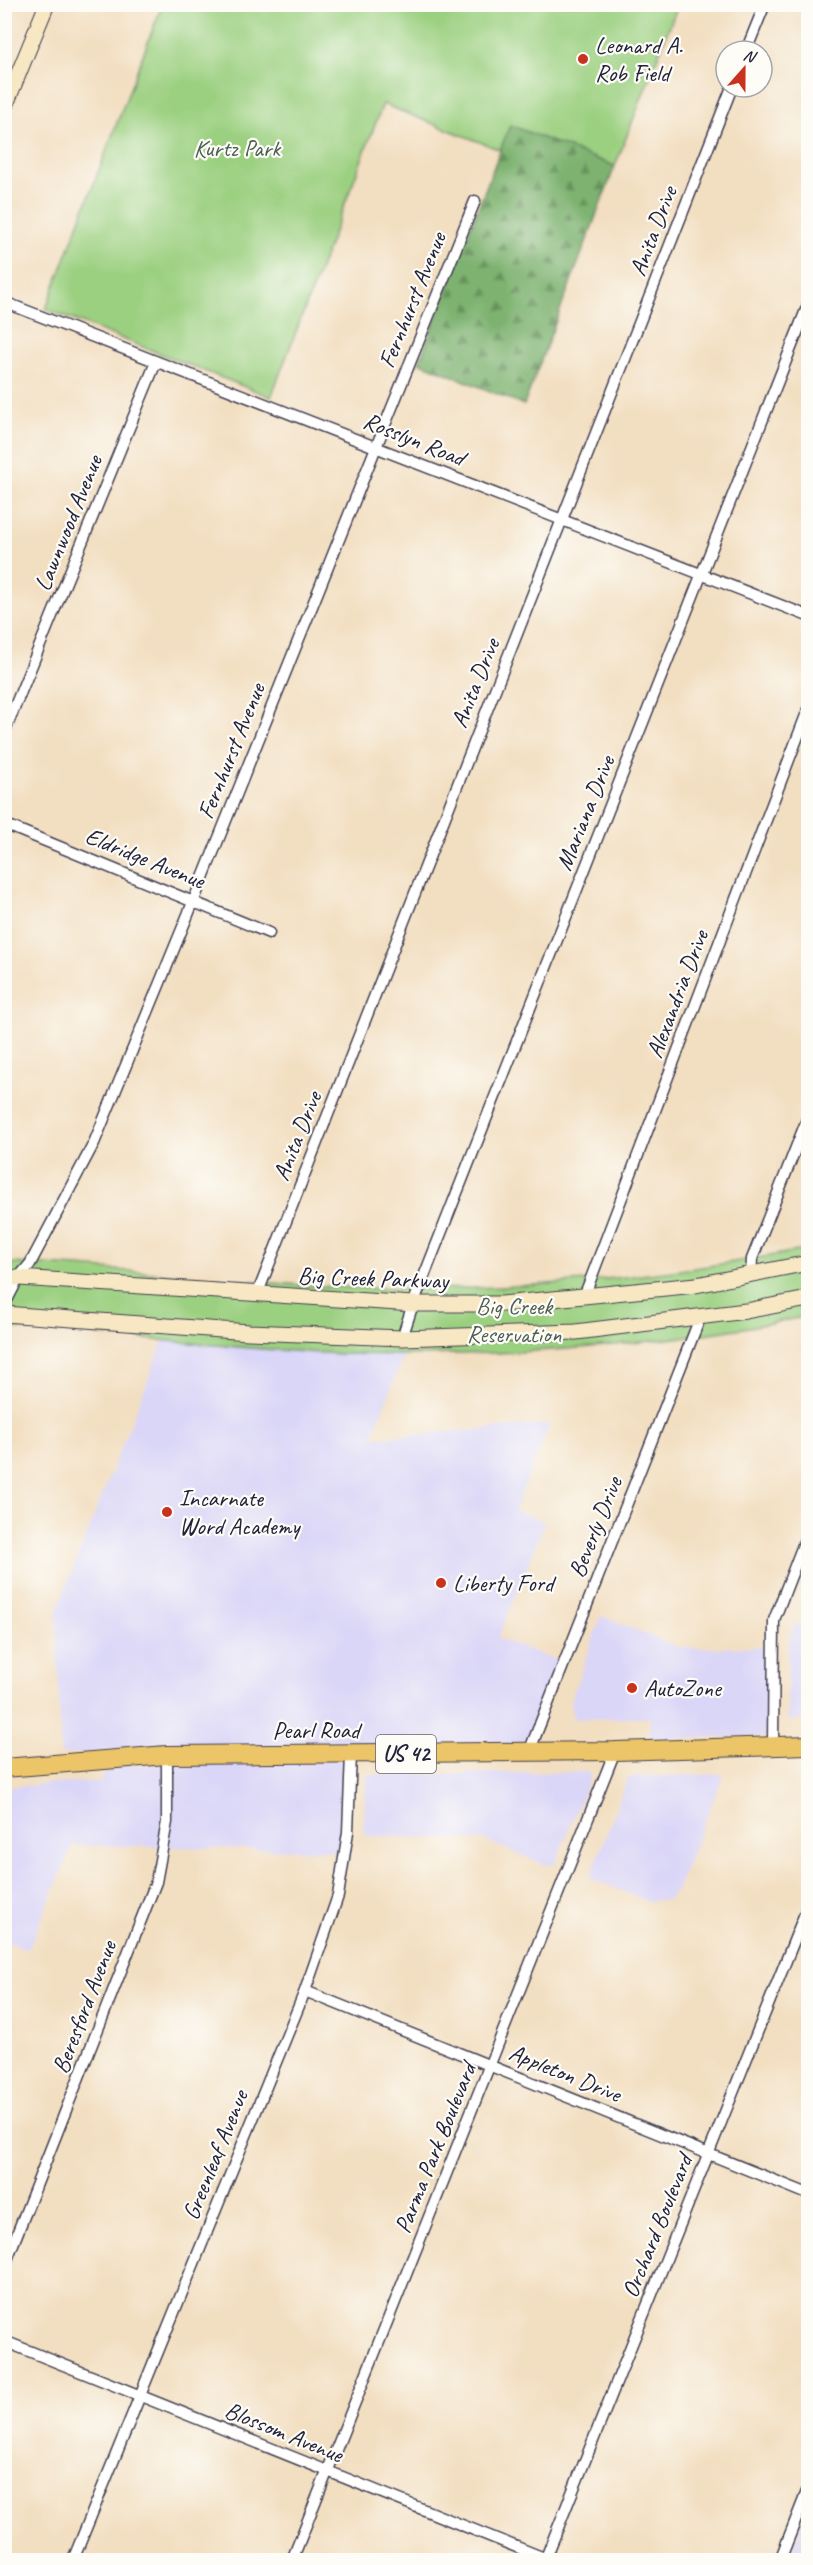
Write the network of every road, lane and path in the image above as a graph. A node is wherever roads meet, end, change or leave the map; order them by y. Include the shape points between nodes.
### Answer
1 (47, 4) edge
2 (765, 4) edge
3 (751, 39) edge
4 (727, 99) edge
5 (4, 109) edge
6 (475, 201) dead end
7 (4, 303) edge
8 (808, 305) edge
9 (156, 362) junction
10 (376, 446) junction
11 (562, 521) junction
12 (702, 575) junction
13 (808, 616) edge
14 (808, 710) edge
15 (4, 733) edge
16 (4, 824) edge
17 (194, 900) junction
18 (269, 933) dead end
19 (808, 1117) edge
20 (808, 1263) edge
21 (751, 1276) junction
22 (12, 1277) edge
23 (585, 1294) junction
24 (257, 1295) junction
25 (808, 1299) edge
26 (413, 1304) junction
27 (4, 1306) edge
28 (4, 1314) edge
29 (700, 1318) junction
30 (402, 1338) junction
31 (808, 1532) edge
32 (808, 1745) edge
33 (773, 1746) junction
34 (615, 1751) junction
35 (529, 1752) junction
36 (351, 1754) junction
37 (167, 1755) junction
38 (4, 1767) edge
39 (808, 1906) edge
40 (305, 1991) junction
41 (491, 2066) junction
42 (709, 2154) junction
43 (808, 2194) edge
44 (4, 2267) edge
45 (4, 2341) edge
46 (139, 2396) junction
47 (328, 2472) junction
48 (808, 2489) edge
49 (73, 2560) edge
50 (292, 2560) edge
51 (547, 2560) edge
52 (780, 2560) edge

1 - 5 street
2 - 3 street
4 - 11 street, Anita Drive
6 - 10 street, Fernhurst Avenue
7 - 9 street, Rosslyn Road
8 - 12 street, Mariana Drive
9 - 10 street, Rosslyn Road
9 - 15 street, Lawnwood Avenue
10 - 11 street, Rosslyn Road
10 - 17 street, Fernhurst Avenue
11 - 12 street, Rosslyn Road
11 - 24 street, Anita Drive
12 - 13 street, Rosslyn Road
12 - 26 street, Mariana Drive
14 - 23 street, Alexandria Drive
16 - 17 street, Eldridge Avenue
17 - 18 street, Eldridge Avenue
17 - 22 street, Fernhurst Avenue via 94,1143 30,1264
19 - 21 street via 752,1259
20 - 21 street, Big Creek Parkway
21 - 23 street, Big Creek Parkway via 696,1285
22 - 24 street, Big Creek Parkway
22 - 27 street, Fernhurst Avenue
23 - 26 street, Big Creek Parkway via 502,1304
24 - 26 street, Big Creek Parkway
25 - 29 street
26 - 30 street, Mariana Drive
28 - 30 street via 249,1332
29 - 30 street via 576,1332
29 - 35 street, Beverly Drive
31 - 33 street via 774,1620
32 - 33 main road, Pearl Road / US 42
33 - 34 main road, Pearl Road / US 42
34 - 35 main road, Pearl Road / US 42
34 - 41 street, Parma Park Boulevard
35 - 36 main road, Pearl Road / US 42
36 - 37 main road, Pearl Road / US 42
36 - 40 street, Greenleaf Avenue via 348,1832 338,1896
37 - 38 main road, Pearl Road / US 42
37 - 44 street, Beresford Avenue via 167,1822 156,1882
39 - 42 street, Orchard Boulevard
40 - 41 street, Appleton Drive
40 - 46 street, Greenleaf Avenue
41 - 42 street, Appleton Drive
41 - 47 street, Parma Park Boulevard
42 - 43 street, Appleton Drive
42 - 51 street, Orchard Boulevard
45 - 46 street, Blossom Avenue
46 - 47 street, Blossom Avenue
46 - 49 street, Greenleaf Avenue
47 - 50 street, Parma Park Boulevard
47 - 51 street, Blossom Avenue
48 - 52 street

